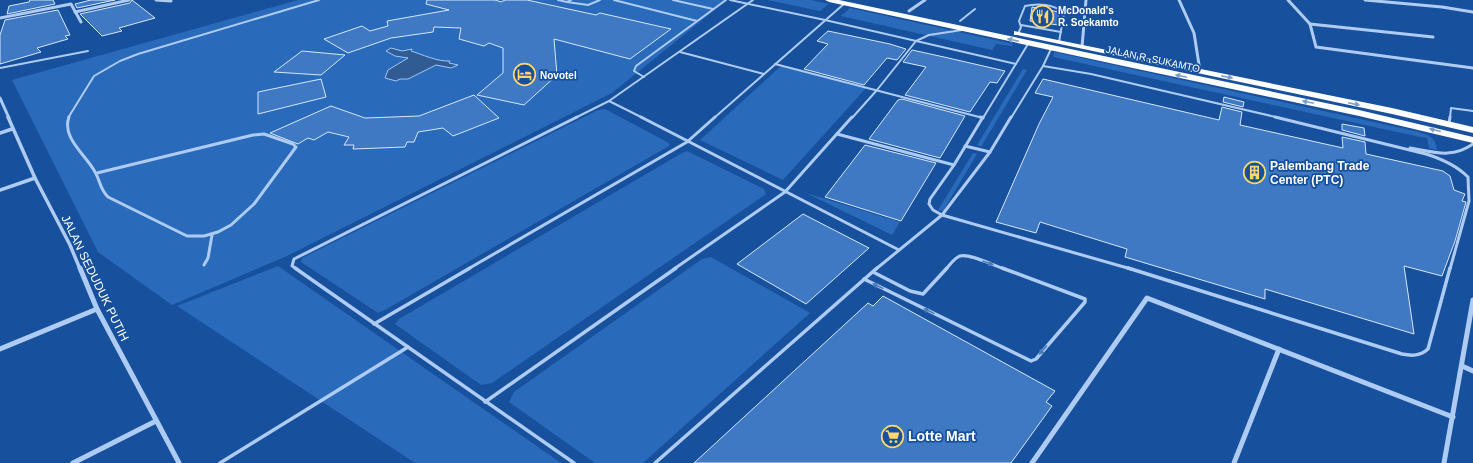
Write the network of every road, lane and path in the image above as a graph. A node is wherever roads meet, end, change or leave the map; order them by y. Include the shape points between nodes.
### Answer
1 (71, 0) edge
2 (129, 0) edge
3 (156, 0) edge
4 (319, 0) edge
5 (558, 0) edge
6 (571, 0) edge
7 (600, 0) edge
8 (614, 0) edge
9 (673, 0) edge
10 (726, 0) edge
11 (730, 0) edge
12 (753, 0) edge
13 (829, 0) edge
14 (860, 0) edge
15 (925, 0) edge
16 (1086, 0) edge
17 (1179, 0) edge
18 (1288, 0) edge
19 (1365, 0) edge
20 (171, 1) dead end
21 (567, 2) junction
22 (71, 4) junction
23 (749, 4) junction
24 (845, 4) junction
25 (713, 9) junction
26 (975, 9) dead end
27 (909, 11) junction
28 (75, 12) junction
29 (1473, 12) edge
30 (0, 18) edge
31 (825, 20) junction
32 (697, 21) junction
33 (81, 22) dead end
34 (1310, 24) junction
35 (1021, 25) junction
36 (961, 26) junction
37 (1061, 32) junction
38 (1018, 34) junction
39 (1433, 37) dead end
40 (916, 41) junction
41 (1059, 42) junction
42 (1028, 44) junction
43 (1082, 47) junction
44 (1051, 49) junction
45 (88, 51) dead end
46 (680, 52) junction
47 (775, 64) junction
48 (1016, 64) junction
49 (1043, 66) junction
50 (0, 68) edge
51 (1473, 68) edge
52 (1200, 71) junction
53 (764, 74) junction
54 (644, 77) junction
55 (877, 90) junction
56 (0, 98) edge
57 (609, 101) junction
58 (1473, 111) edge
59 (983, 118) junction
60 (1449, 124) junction
61 (12, 129) junction
62 (1473, 130) edge
63 (0, 133) edge
64 (837, 134) junction
65 (1473, 140) edge
66 (687, 142) junction
67 (1473, 144) edge
68 (965, 146) junction
69 (1398, 146) junction
70 (990, 152) junction
71 (954, 166) junction
72 (96, 173) junction
73 (35, 178) junction
74 (0, 190) edge
75 (785, 192) junction
76 (942, 215) junction
77 (212, 235) junction
78 (899, 250) junction
79 (204, 265) dead end
80 (873, 272) junction
81 (864, 279) junction
82 (1473, 300) edge
83 (97, 309) junction
84 (374, 324) junction
85 (408, 347) junction
86 (0, 349) edge
87 (1279, 349) junction
88 (1462, 366) junction
89 (1473, 371) edge
90 (485, 402) junction
91 (1453, 417) junction
92 (156, 421) junction
93 (73, 463) edge
94 (179, 463) edge
95 (220, 463) edge
96 (574, 463) edge
97 (655, 463) edge
98 (1032, 463) edge
99 (1234, 463) edge
100 (1444, 463) edge

1 - 22 street
2 - 28 street
3 - 20 street
4 - 72 lane via 138,54 94,76 66,126
5 - 21 lane
6 - 21 lane
7 - 21 lane via 588,6
8 - 32 lane
9 - 25 lane
10 - 25 lane
11 - 23 lane
12 - 23 lane
13 - 24 highway, JALAN R. SUKAMTO
14 - 27 highway, JALAN R. SUKAMTO
15 - 27 street
16 - 43 street
17 - 52 street via 1194,33
18 - 34 street
19 - 29 street
22 - 28 street
22 - 30 street
23 - 31 lane
23 - 46 lane
24 - 31 lane
24 - 36 highway, JALAN R. SUKAMTO
25 - 32 lane
26 - 36 lane
27 - 36 highway, JALAN R. SUKAMTO
28 - 33 street
31 - 40 lane
31 - 47 lane
32 - 54 lane via 634,68 636,73
34 - 39 street
34 - 51 street via 1316,47
35 - 37 lane
35 - 37 lane via 1019,21 1025,6 1055,8 1064,14
35 - 38 lane
36 - 38 highway, JALAN R. SUKAMTO
36 - 40 lane
42 -> 36 highway, JALAN R. SUKAMTO
37 - 41 lane
38 - 41 highway, JALAN R. SUKAMTO
40 - 48 lane
40 - 55 lane
41 - 43 highway, JALAN R. SUKAMTO
42 - 44 highway, JALAN R. SUKAMTO
42 - 48 lane
43 - 52 highway, JALAN R. SUKAMTO
44 - 49 lane
65 -> 44 highway, JALAN R. SUKAMTO via 1352,111
45 - 50 lane
46 - 53 lane
46 - 54 lane
47 - 53 lane
47 - 55 lane
48 - 59 lane
49 - 69 lane via 1091,74
49 - 70 lane
52 -> 60 highway, JALAN R. SUKAMTO
53 - 66 lane
54 - 57 lane
55 - 59 lane
55 - 64 lane
56 - 61 street, JALAN SEDUDUK PUTIH
57 - 66 lane
57 - 84 lane via 294,259 292,266
58 - 60 lane via 1451,108
59 - 68 lane
60 - 62 highway, JALAN R. SUKAMTO
61 - 63 street
61 - 73 street, JALAN SEDUDUK PUTIH
64 - 71 lane
64 - 75 lane
66 - 75 lane
66 - 84 lane
67 - 69 lane via 1466,150 1452,154
68 - 70 lane
68 - 71 lane
69 - 76 lane via 1448,162 1468,177 1468,206 1428,349 1416,356 1402,354 1101,260
70 - 76 lane
71 - 76 lane via 929,202 931,208
72 - 77 lane via 100,189 108,197 187,236 201,238
72 - 77 lane via 260,134 293,144 296,147 295,151 240,219 234,225
73 - 74 street
73 - 83 street, JALAN SEDUDUK PUTIH via 70,244
75 - 78 lane
75 - 90 lane
76 - 78 lane
77 - 79 lane via 208,258
78 - 80 lane
80 - 81 lane
80 -> 81 lane via 910,291 923,294 956,258 968,256 1081,297 1085,302 1036,359 1031,361
81 - 97 lane
82 - 88 street
83 - 86 street
83 - 92 street, JALAN SEDUDUK PUTIH
84 - 85 lane
85 - 90 lane
85 - 95 lane
87 - 91 street
87 - 98 street via 1146,298
87 - 99 street
88 - 89 street
88 - 91 street
90 - 96 lane
91 - 100 street
92 - 93 street
92 - 94 street, JALAN SEDUDUK PUTIH

